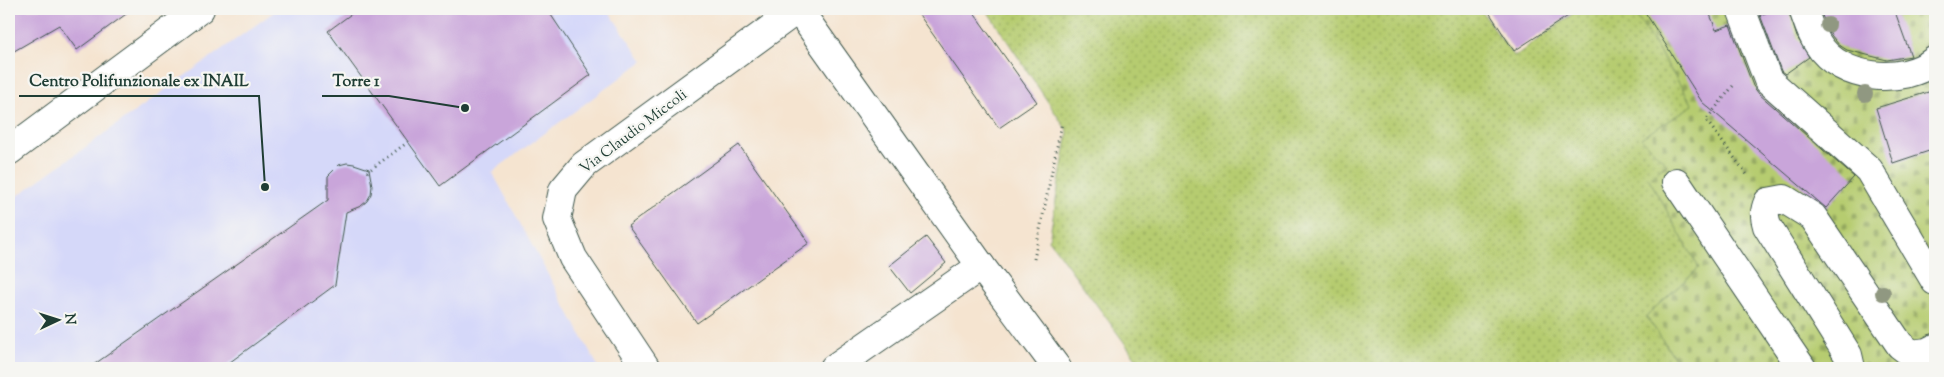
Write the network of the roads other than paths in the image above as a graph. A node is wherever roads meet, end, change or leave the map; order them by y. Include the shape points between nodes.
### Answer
1 (200, 9) edge
2 (798, 9) edge
3 (1741, 9) edge
4 (1803, 9) edge
5 (1935, 60) edge
6 (9, 150) edge
7 (1676, 182) dead end
8 (981, 266) junction
9 (1935, 281) edge
10 (1935, 348) edge
11 (646, 368) edge
12 (834, 368) edge
13 (1057, 368) edge
14 (1802, 368) edge
15 (1851, 368) edge

1 - 6 street
2 - 8 street, Via Claudio Miccoli
2 - 11 street, Via Claudio Miccoli via 584,165 563,190 557,219 573,258
3 - 9 street via 1768,80 1869,170
4 - 5 street via 1818,45 1838,64 1862,74 1891,76 1910,73
7 - 14 street
8 - 12 street
8 - 13 street, Via Claudio Miccoli
10 - 15 street via 1912,354 1900,345 1813,217 1784,199 1768,202 1764,217 1767,226 1848,355

